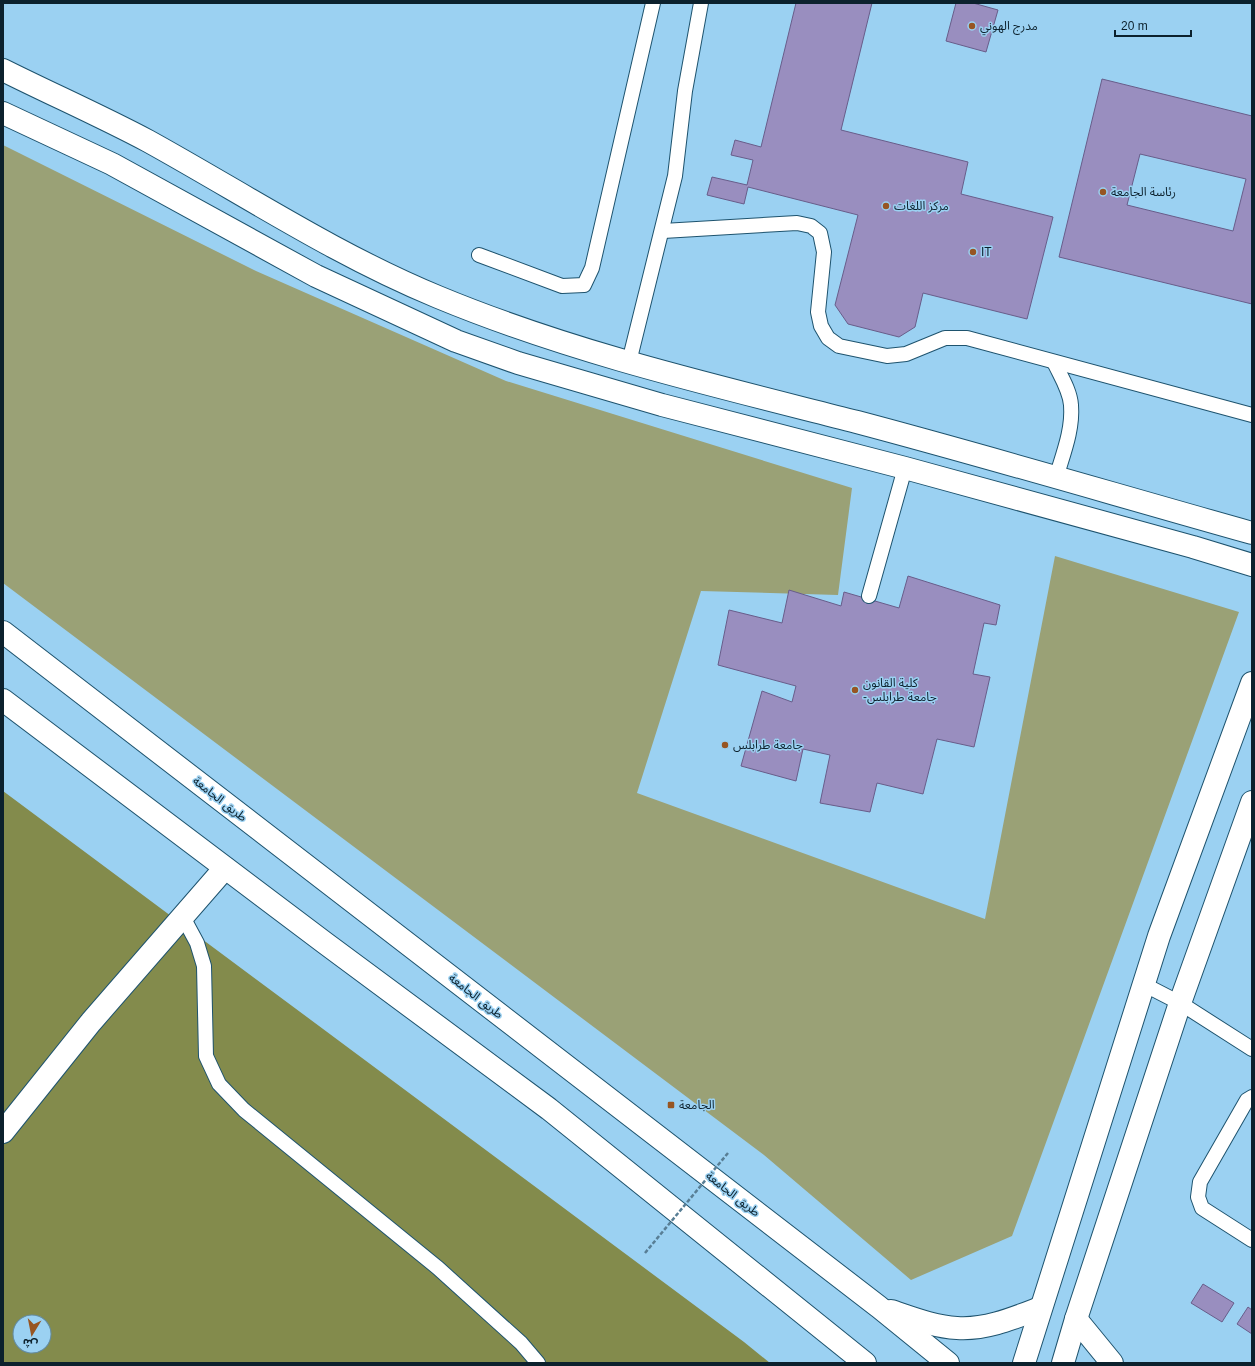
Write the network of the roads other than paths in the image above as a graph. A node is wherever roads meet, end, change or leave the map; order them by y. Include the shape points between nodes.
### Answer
1 (653, 3) edge
2 (701, 3) edge
3 (3, 70) edge
4 (3, 113) edge
5 (663, 231) junction
6 (479, 255) dead end
7 (629, 362) junction
8 (1054, 362) junction
9 (1252, 415) edge
10 (905, 468) junction
11 (1056, 478) junction
12 (1252, 533) edge
13 (1252, 565) edge
14 (869, 596) dead end
15 (3, 632) edge
16 (1252, 683) edge
17 (3, 700) edge
18 (1252, 802) edge
19 (225, 868) junction
20 (183, 917) junction
21 (1145, 985) junction
22 (1180, 1003) junction
23 (1252, 1048) edge
24 (1252, 1097) edge
25 (3, 1132) edge
26 (1252, 1240) edge
27 (879, 1307) junction
28 (1040, 1308) junction
29 (1076, 1319) junction
30 (538, 1363) edge
31 (865, 1363) edge
32 (948, 1363) edge
33 (1024, 1363) edge
34 (1063, 1363) edge
35 (1112, 1363) edge

1 - 6 lane via 592,268 584,285 562,286
2 - 5 lane via 685,91 676,176
3 - 7 main road via 146,140 357,260 438,298 533,332
4 - 10 main road via 112,164 316,276 456,342 662,405
5 - 7 lane
5 - 8 lane via 797,223 811,226 820,233 824,252 818,312 821,326 828,338 839,346 887,356 906,354 945,338 967,338
7 - 11 main road via 970,452
8 - 9 lane
8 - 11 lane via 1071,404 1070,432
10 - 13 main road via 1186,544
10 - 14 lane
11 - 12 main road
15 - 27 main road, طريق الجامعة
16 - 21 main road via 1159,936
17 - 19 main road
18 - 22 main road
19 - 20 main road
19 - 31 main road via 549,1109
20 - 25 main road via 91,1022
20 - 30 lane via 197,943 204,966 206,1056 219,1084 244,1110 438,1268 521,1343
21 - 22 lane
21 - 28 main road
22 - 23 lane
22 - 29 main road
24 - 26 lane via 1247,1100 1200,1182 1198,1197 1202,1208
27 - 28 main road via 937,1325 957,1328 978,1328 1003,1322
27 - 32 main road, طريق الجامعة
28 - 33 main road
29 - 34 main road
29 - 35 main road

